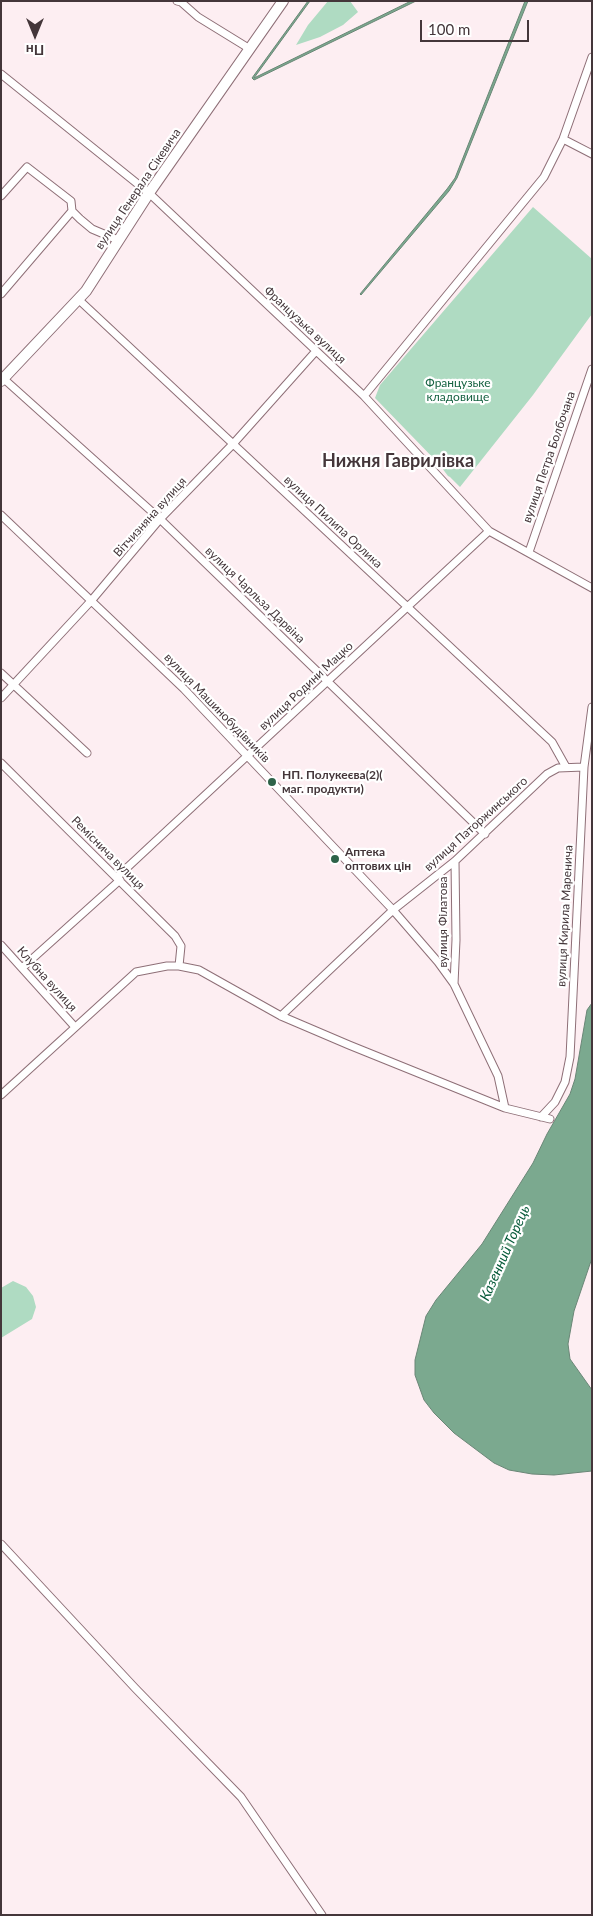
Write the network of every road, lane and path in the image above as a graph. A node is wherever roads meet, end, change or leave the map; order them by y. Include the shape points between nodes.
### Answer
1 (177, 1) edge
2 (181, 1) edge
3 (283, 1) edge
4 (250, 49) junction
5 (592, 57) edge
6 (1, 74) edge
7 (563, 140) junction
8 (592, 154) edge
9 (149, 193) junction
10 (1, 196) edge
11 (72, 211) junction
12 (118, 240) junction
13 (1, 294) edge
14 (78, 299) junction
15 (316, 351) junction
16 (592, 369) edge
17 (2, 380) edge
18 (364, 396) junction
19 (232, 444) junction
20 (1, 515) edge
21 (160, 519) junction
22 (489, 531) junction
23 (528, 552) junction
24 (592, 588) edge
25 (91, 601) junction
26 (407, 607) junction
27 (1, 673) edge
28 (328, 681) junction
29 (14, 685) junction
30 (1, 698) edge
31 (592, 707) edge
32 (87, 753) dead end
33 (248, 756) junction
34 (1, 763) edge
35 (566, 767) junction
36 (584, 767) junction
37 (485, 834) junction
38 (455, 861) junction
39 (119, 879) junction
40 (393, 910) junction
41 (1, 945) edge
42 (179, 966) junction
43 (22, 968) junction
44 (454, 984) junction
45 (282, 1016) junction
46 (75, 1028) junction
47 (1, 1095) edge
48 (505, 1108) junction
49 (541, 1117) junction
50 (550, 1120) dead end
51 (1, 1544) edge
52 (322, 1915) edge

1 - 2 street
2 - 4 street via 198,17
3 - 4 street, вулиця Генерала Сікевича
4 - 9 street, вулиця Генерала Сікевича
5 - 7 street
6 - 9 street, Французька вулиця
7 - 8 street
7 - 18 street via 544,176
9 - 12 street, вулиця Генерала Сікевича
9 - 15 street, Французька вулиця
10 - 11 street via 27,167 71,202
11 - 12 street via 92,229
11 - 13 street
12 - 14 street, вулиця Генерала Сікевича
14 - 17 street, вулиця Генерала Сікевича
14 - 19 street, вулиця Пилипа Орлика
15 - 18 street, Французька вулиця
15 - 19 street, Вітчизняна вулиця
16 - 23 street, вулиця Петра Болбочана
17 - 21 street, вулиця Чарльза Дарвіна
18 - 22 street, Французька вулиця
19 - 21 street, Вітчизняна вулиця
19 - 26 street, вулиця Пилипа Орлика
20 - 25 street, вулиця Машинобудівників
21 - 25 street, Вітчизняна вулиця
21 - 28 street, вулиця Чарльза Дарвіна
22 - 23 street, Французька вулиця
22 - 26 street, вулиця Родини Мацко
23 - 24 street, Французька вулиця
25 - 29 street, Вітчизняна вулиця
25 - 33 street, вулиця Машинобудівників via 184,689
26 - 28 street, вулиця Родини Мацко
26 - 35 street, вулиця Пилипа Орлика via 552,742
27 - 29 street
28 - 33 street, вулиця Родини Мацко
28 - 37 street, вулиця Чарльза Дарвіна
29 - 30 street, Вітчизняна вулиця
29 - 32 street
31 - 36 street, вулиця Кирила Маренича
33 - 39 street, вулиця Родини Мацко
33 - 40 street, вулиця Машинобудівників
34 - 39 street, Реміснича вулиця
35 - 36 street, вулиця Паторжинського
35 - 37 street, вулиця Паторжинського via 547,774
36 - 49 street, вулиця Кирила Маренича via 570,1057 565,1082 555,1102
37 - 38 street, вулиця Паторжинського
38 - 40 street, вулиця Паторжинського
38 - 44 street, вулиця Філатова
39 - 42 street, Реміснича вулиця via 175,936 181,946
39 - 43 street, вулиця Родини Мацко
40 - 44 street, вулиця Машинобудівників
40 - 45 street, вулиця Паторжинського
41 - 43 street, Клубна вулиця
42 - 45 street via 199,970
42 - 46 street via 136,972
43 - 46 street, Клубна вулиця
44 - 48 street, вулиця Машинобудівників via 498,1076
45 - 48 street
46 - 47 street
48 - 49 street
49 - 50 street
51 - 52 street via 241,1797

